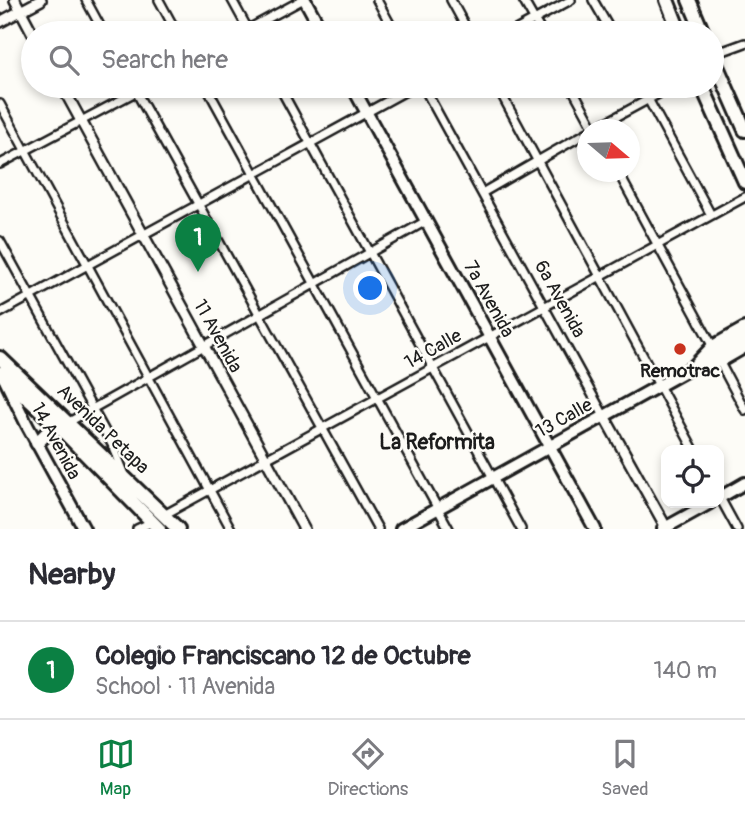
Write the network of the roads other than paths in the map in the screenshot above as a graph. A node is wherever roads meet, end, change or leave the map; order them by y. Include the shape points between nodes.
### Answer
1 (15, 0) edge
2 (41, 0) edge
3 (86, 0) edge
4 (159, 0) edge
5 (232, 0) edge
6 (303, 0) edge
7 (377, 0) edge
8 (451, 0) edge
9 (523, 0) edge
10 (571, 0) edge
11 (593, 0) edge
12 (667, 0) edge
13 (689, 0) edge
14 (21, 11) junction
15 (534, 20) joint
16 (26, 21) edge
17 (97, 21) edge
18 (170, 21) edge
19 (241, 21) edge
20 (266, 21) edge
21 (316, 21) edge
22 (388, 21) edge
23 (462, 21) edge
24 (605, 21) edge
25 (675, 21) edge
26 (698, 21) edge
27 (0, 22) edge
28 (745, 43) edge
29 (724, 51) edge
30 (724, 82) edge
31 (68, 98) edge
32 (119, 98) edge
33 (139, 98) edge
34 (213, 98) edge
35 (285, 98) edge
36 (358, 98) edge
37 (393, 98) edge
38 (431, 98) edge
39 (504, 98) edge
40 (577, 98) edge
41 (707, 98) edge
42 (649, 99) joint
43 (0, 104) edge
44 (366, 113) junction
45 (587, 119) edge
46 (612, 119) edge
47 (80, 121) junction
48 (745, 130) edge
49 (577, 138) edge
50 (310, 144) junction
51 (25, 150) junction
52 (538, 160) junction
53 (0, 164) edge
54 (256, 173) junction
55 (623, 182) edge
56 (745, 182) edge
57 (482, 193) junction
58 (745, 197) edge
59 (198, 205) junction
60 (711, 215) junction
61 (426, 221) junction
62 (143, 235) junction
63 (0, 241) edge
64 (657, 244) junction
65 (370, 253) junction
66 (89, 265) junction
67 (601, 275) junction
68 (316, 283) junction
69 (31, 297) junction
70 (544, 306) junction
71 (0, 313) edge
72 (259, 315) junction
73 (745, 329) edge
74 (489, 336) junction
75 (745, 338) edge
76 (204, 346) junction
77 (713, 346) junction
78 (745, 346) edge
79 (0, 358) edge
80 (719, 361) junction
81 (695, 366) junction
82 (433, 367) junction
83 (1, 373) edge
84 (150, 377) junction
85 (659, 385) junction
86 (377, 398) junction
87 (93, 409) junction
88 (745, 410) edge
89 (604, 416) junction
90 (65, 425) junction
91 (322, 429) junction
92 (37, 443) junction
93 (691, 445) edge
94 (550, 446) junction
95 (267, 458) junction
96 (493, 477) junction
97 (127, 480) junction
98 (745, 483) edge
99 (211, 490) junction
100 (724, 494) edge
101 (724, 506) edge
102 (701, 508) edge
103 (438, 509) junction
104 (164, 515) junction
105 (156, 525) edge
106 (84, 529) edge
107 (137, 529) edge
108 (178, 529) edge
109 (231, 529) edge
110 (304, 529) edge
111 (378, 529) edge
112 (401, 529) edge
113 (449, 529) edge
114 (521, 529) edge
115 (595, 529) edge
116 (665, 529) edge
117 (737, 529) edge

1 - 14 street
2 - 14 street
3 - 17 street
4 - 18 street
5 - 19 street
6 - 20 street
6 - 21 main road
7 - 22 street
8 - 23 street
9 - 15 street
10 - 15 street
11 - 24 street
12 - 25 main road
13 - 26 main road
14 - 16 street
14 - 27 street
28 - 29 street
30 - 48 main road
31 - 47 street, 11 Avenida
32 - 47 street
33 - 59 street
34 - 54 street
35 - 50 street
36 - 44 main road, 7a Avenida
37 - 44 street
38 - 57 street, 6a Avenida
39 - 52 street
40 - 45 street
41 - 56 main road
42 - 46 street
42 - 60 street
43 - 51 street
44 - 50 street
44 - 61 main road, 7a Avenida
47 - 51 street
47 - 62 street, 11 Avenida
49 - 52 street
50 - 54 street
50 - 65 street
51 - 53 street
51 - 66 street
52 - 57 street
52 - 67 street
54 - 59 street
54 - 68 street
55 - 64 street
57 - 70 street, 6a Avenida
58 - 60 street, 14 Calle
59 - 62 street
59 - 72 street
60 - 64 street, 14 Calle
61 - 65 street
61 - 74 main road, 7a Avenida
62 - 66 street
62 - 76 street, 11 Avenida
63 - 69 street
64 - 67 street, 14 Calle
64 - 77 street
65 - 68 street
65 - 82 street
66 - 69 street
66 - 84 street
67 - 70 street, 14 Calle
67 - 85 street
68 - 72 street
68 - 86 street
69 - 71 street
69 - 87 street
70 - 74 street, 14 Calle
70 - 89 street, 6a Avenida
72 - 76 street
72 - 91 street
73 - 77 main road
74 - 82 street, 14 Calle
74 - 94 main road, 7a Avenida
75 - 81 main road, 13 Calle
76 - 84 street
76 - 95 street, 11 Avenida
77 - 81 main road
78 - 80 main road
79 - 90 main road, Avenida Petapa
80 - 81 main road
80 - 88 street
81 - 85 main road, 13 Calle
82 - 86 street, 14 Calle
82 - 96 street
83 - 90 main road, Avenida Petapa
83 - 92 main road, 14 Avenida
84 - 87 street
84 - 99 street
85 - 89 main road, 13 Calle
85 - 93 street
86 - 91 street, 14 Calle
86 - 103 street
87 - 90 street
87 - 97 street
89 - 94 main road, 13 Calle
89 - 116 street, 6a Avenida
90 - 92 main road
90 - 97 main road, Avenida Petapa
90 - 105 main road, Avenida Petapa
91 - 95 street, 14 Calle
91 - 111 street
92 - 106 main road, 14 Avenida
94 - 96 main road, 13 Calle
94 - 115 main road, 7a Avenida
95 - 99 street, 14 Calle
95 - 110 street, 11 Avenida
96 - 103 main road, 13 Calle
96 - 114 street
97 - 104 main road, Avenida Petapa
98 - 100 main road
99 - 104 street, 14 Calle
99 - 109 street
101 - 117 street
102 - 116 main road
103 - 112 main road, 13 Calle
103 - 113 street
104 - 105 street, 14 Calle
104 - 108 main road, Avenida Petapa
105 - 107 street, 14 Calle

